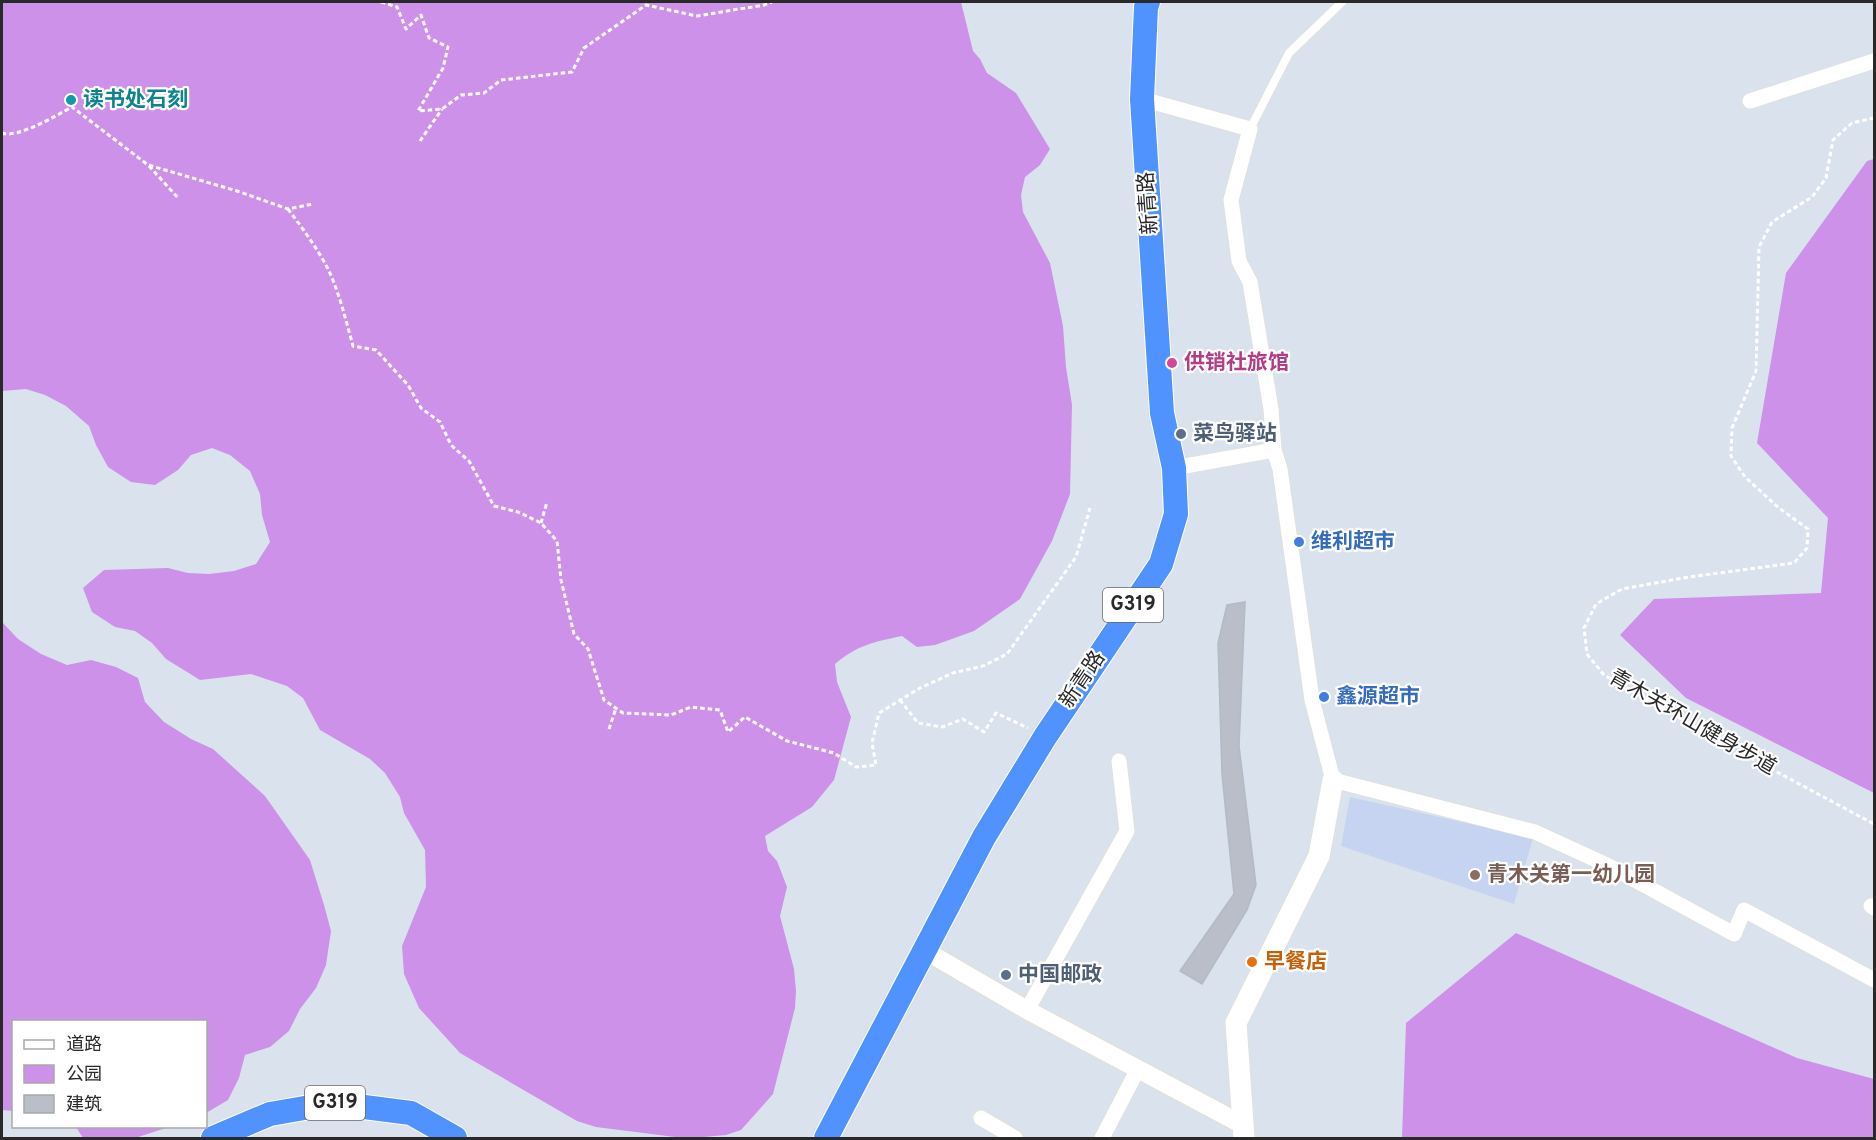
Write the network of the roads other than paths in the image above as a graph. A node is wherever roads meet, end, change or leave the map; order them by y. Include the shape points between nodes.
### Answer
1 (1148, 2) edge
2 (1342, 2) edge
3 (1875, 61) edge
4 (1142, 99) junction
5 (1750, 101) dead end
6 (1250, 129) junction
7 (1274, 450) junction
8 (1174, 468) junction
9 (1119, 761) dead end
10 (1333, 780) junction
11 (924, 950) junction
12 (1875, 980) edge
13 (1027, 1010) junction
14 (1138, 1069) junction
15 (981, 1118) dead end
16 (1243, 1132) edge
17 (213, 1138) edge
18 (455, 1138) edge
19 (826, 1138) edge
20 (1015, 1138) edge
21 (1102, 1138) edge

1 - 4 highway, 新青路 / G319
2 - 6 lane via 1289,53
3 - 5 street
4 - 6 street
4 - 8 highway, 新青路 / G319 via 1162,413
6 - 7 street via 1231,200 1239,261 1250,282
7 - 8 street
7 - 10 street via 1280,469 1312,700
8 - 11 highway, 新青路 / G319 via 1176,514 1161,564 1045,737 984,837
9 - 13 street via 1127,831
10 - 12 street via 1535,832 1607,865 1734,934 1744,910
10 - 16 main road via 1319,856 1236,1023
11 - 13 street
11 - 19 highway, 新青路 / G319
13 - 14 street
14 - 16 street
14 - 21 street
15 - 20 street
17 - 18 highway, G319 via 270,1114 333,1103 411,1113

